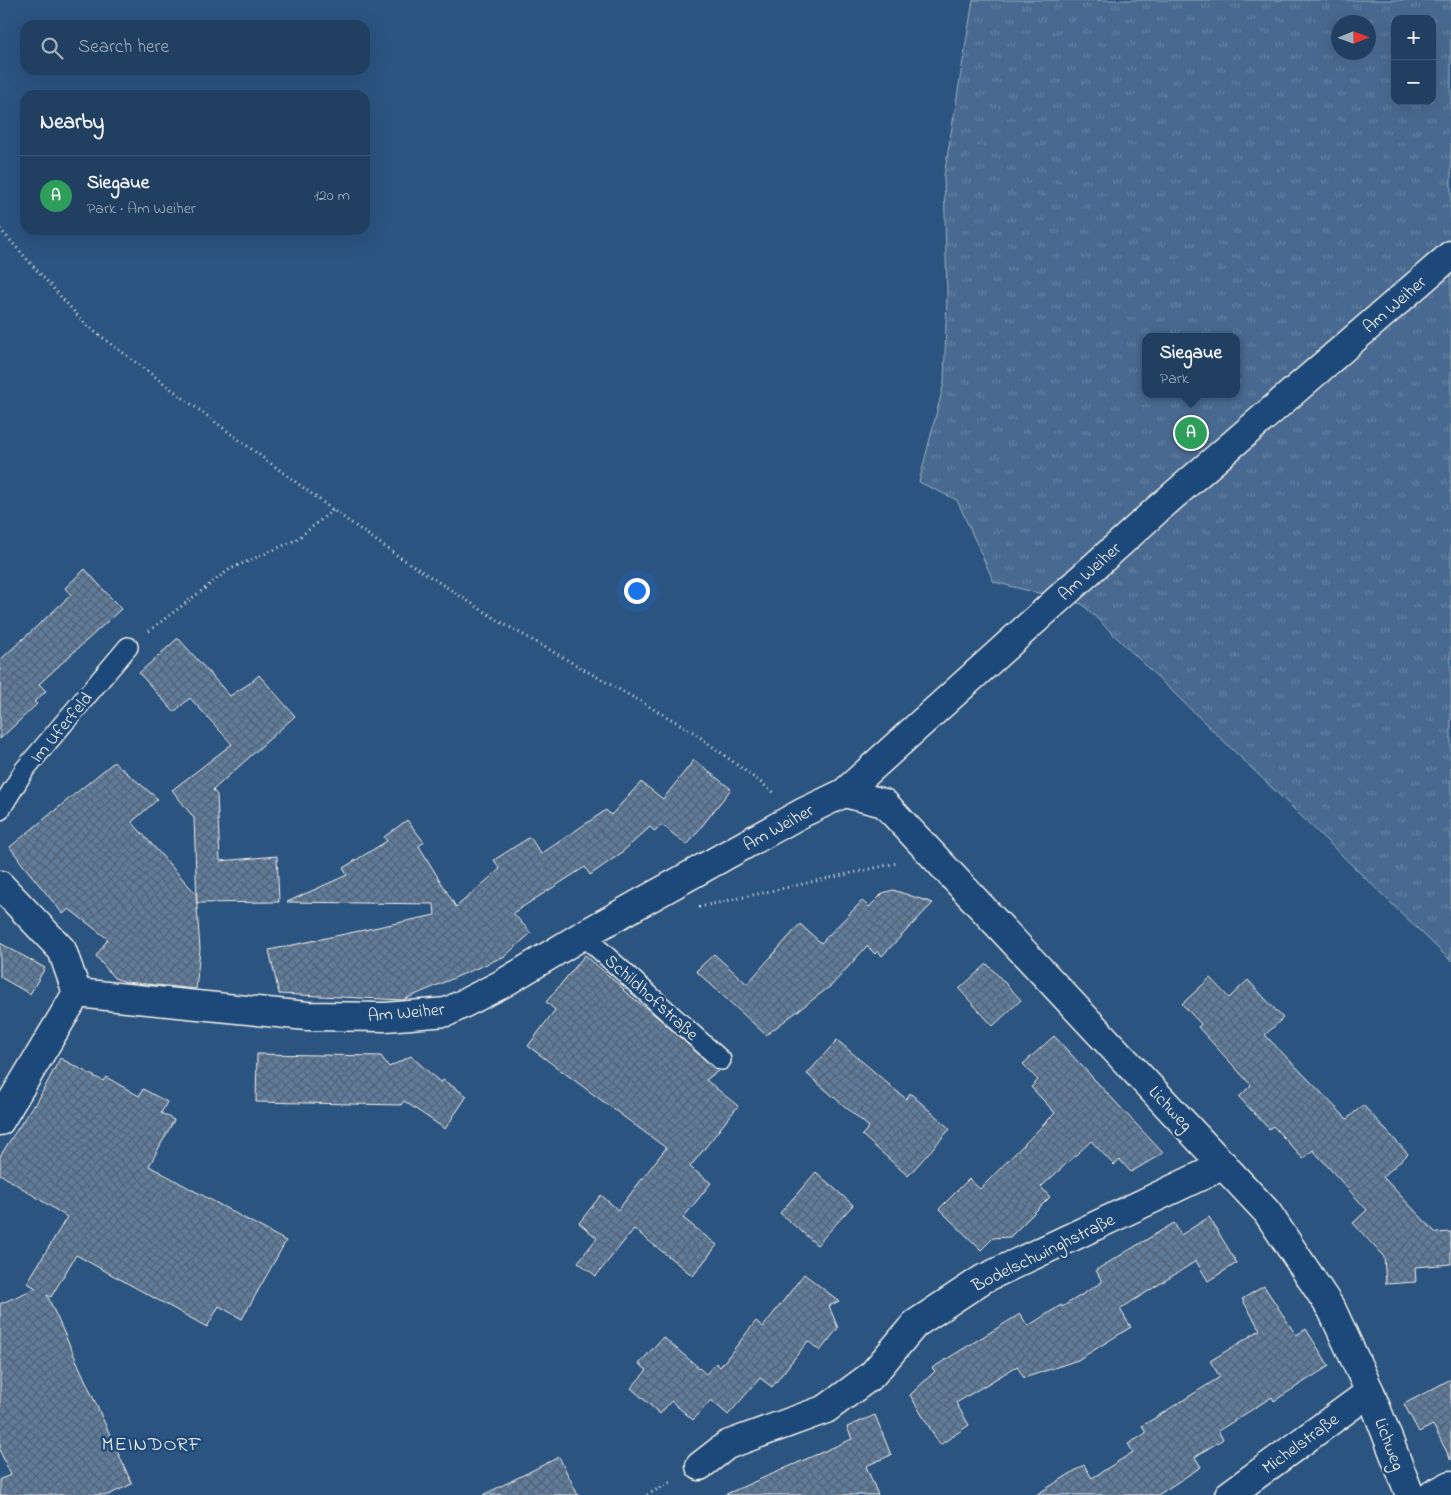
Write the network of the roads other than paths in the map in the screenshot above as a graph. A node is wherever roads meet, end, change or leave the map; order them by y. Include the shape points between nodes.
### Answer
1 (1451, 254) edge
2 (128, 647) road end
3 (844, 793) junction
4 (0, 810) edge
5 (0, 885) edge
6 (583, 935) junction
7 (77, 993) junction
8 (721, 1060) dead end
9 (0, 1121) edge
10 (1224, 1165) junction
11 (1370, 1392) junction
12 (700, 1466) dead end
13 (1451, 1485) edge
14 (1230, 1495) edge
15 (1410, 1495) edge
16 (1432, 1495) edge

1 - 3 street, Am Weiher via 1158,509
2 - 4 lane, Im Uferfeld via 25,769
3 - 6 street, Am Weiher via 802,813
3 - 10 street, Lichweg via 884,802
5 - 7 street via 62,950
6 - 7 street, Am Weiher via 502,984 447,1012 307,1016
6 - 8 lane, Schildhofstraße
7 - 9 street
10 - 11 street, Lichweg via 1268,1212 1332,1310
10 - 12 street, Bodelschwinghstraße via 983,1279 915,1324 872,1375 826,1409 727,1445
11 - 14 street, Michelstraße
11 - 15 street, Lichweg
13 - 16 street

